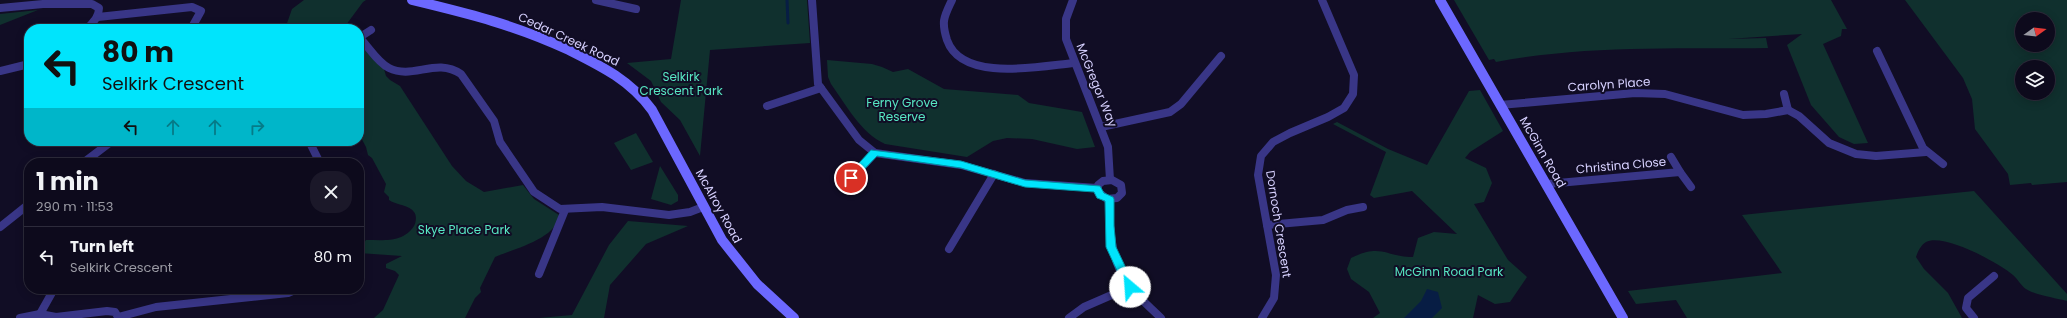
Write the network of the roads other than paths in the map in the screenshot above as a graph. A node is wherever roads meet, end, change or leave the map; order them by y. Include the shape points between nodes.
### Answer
1 (412, 0) edge
2 (596, 0) edge
3 (812, 0) edge
4 (952, 0) edge
5 (1073, 0) edge
6 (1322, 0) edge
7 (1440, 0) edge
8 (13, 3) edge
9 (0, 8) edge
10 (636, 9) dead end
11 (98, 17) junction
12 (92, 24) edge
13 (194, 24) edge
14 (371, 30) dead end
15 (364, 34) edge
16 (364, 42) edge
17 (1877, 51) dead end
18 (1221, 56) dead end
19 (1074, 63) junction
20 (24, 65) edge
21 (0, 71) edge
22 (821, 88) junction
23 (1784, 94) dead end
24 (1500, 105) junction
25 (767, 106) dead end
26 (1788, 110) junction
27 (1101, 127) junction
28 (105, 146) edge
29 (312, 146) edge
30 (1926, 152) junction
31 (875, 153) junction
32 (676, 155) joint
33 (1671, 157) dead end
34 (90, 158) edge
35 (318, 158) edge
36 (1943, 164) dead end
37 (1680, 172) junction
38 (994, 174) junction
39 (1110, 180) junction
40 (1547, 184) junction
41 (843, 187) dead end
42 (1691, 187) dead end
43 (1097, 188) junction
44 (1109, 199) junction
45 (703, 207) junction
46 (1363, 207) dead end
47 (24, 208) edge
48 (565, 210) junction
49 (1267, 225) junction
50 (0, 227) edge
51 (949, 249) dead end
52 (539, 274) dead end
53 (1994, 276) dead end
54 (1130, 287) junction
55 (51, 294) edge
56 (279, 294) edge
57 (40, 314) junction
58 (118, 317) edge
59 (20, 318) edge
60 (794, 318) edge
61 (1069, 318) edge
62 (1161, 318) edge
63 (1262, 318) edge
64 (1623, 318) edge
65 (1974, 318) edge

1 - 32 street, Cedar Creek Road via 512,26 615,73 647,102
2 - 10 street
3 - 22 street via 817,47 817,79
4 - 19 street via 943,16 946,33 954,52 967,62 996,68
5 - 19 street, McGregor Way via 1066,19 1066,30 1068,48
6 - 49 street, Dornoch Crescent via 1354,75 1355,93 1341,110 1278,138 1262,153 1257,168
7 - 24 street, McGinn Road
8 - 9 street
8 - 11 street via 92,4 99,8
11 - 12 street
11 - 13 street via 192,7 198,8 201,12
14 - 15 street
16 - 48 street via 390,69 401,71 446,66 455,68 494,121 500,142 534,192
17 - 30 street
18 - 27 street via 1181,104 1170,112
19 - 27 street, McGregor Way
20 - 21 street
22 - 25 street
22 - 31 street via 859,140
23 - 26 street
24 - 26 street, Carolyn Place via 1651,92 1679,96 1743,115
24 - 40 street, McGinn Road
26 - 30 street via 1799,116 1829,143 1847,152 1876,156
27 - 39 street, McGregor Way via 1109,155
28 - 34 street
29 - 35 street
30 - 36 street
31 - 38 street via 961,165
31 - 41 street
32 - 45 street, McAlroy Road
33 - 37 street, Christina Close
37 - 40 street, Christina Close
37 - 42 street
38 - 43 street via 1025,183
38 - 51 street
39 - 43 street via 1101,182
39 - 44 street via 1120,183 1123,191 1118,198
40 - 64 street, McGinn Road
43 - 44 street via 1100,196
44 - 54 street via 1111,247
45 - 48 street via 669,215 602,207
45 - 60 street, McAlroy Road via 739,264 768,296
46 - 49 street via 1322,220
47 - 50 street
48 - 52 street
49 - 63 street, Dornoch Crescent via 1276,288 1271,306
53 - 65 street via 1968,298 1966,308
54 - 61 street via 1084,308
54 - 62 street
55 - 57 street
56 - 58 street via 156,307
57 - 58 street via 56,317 115,312
57 - 59 street

